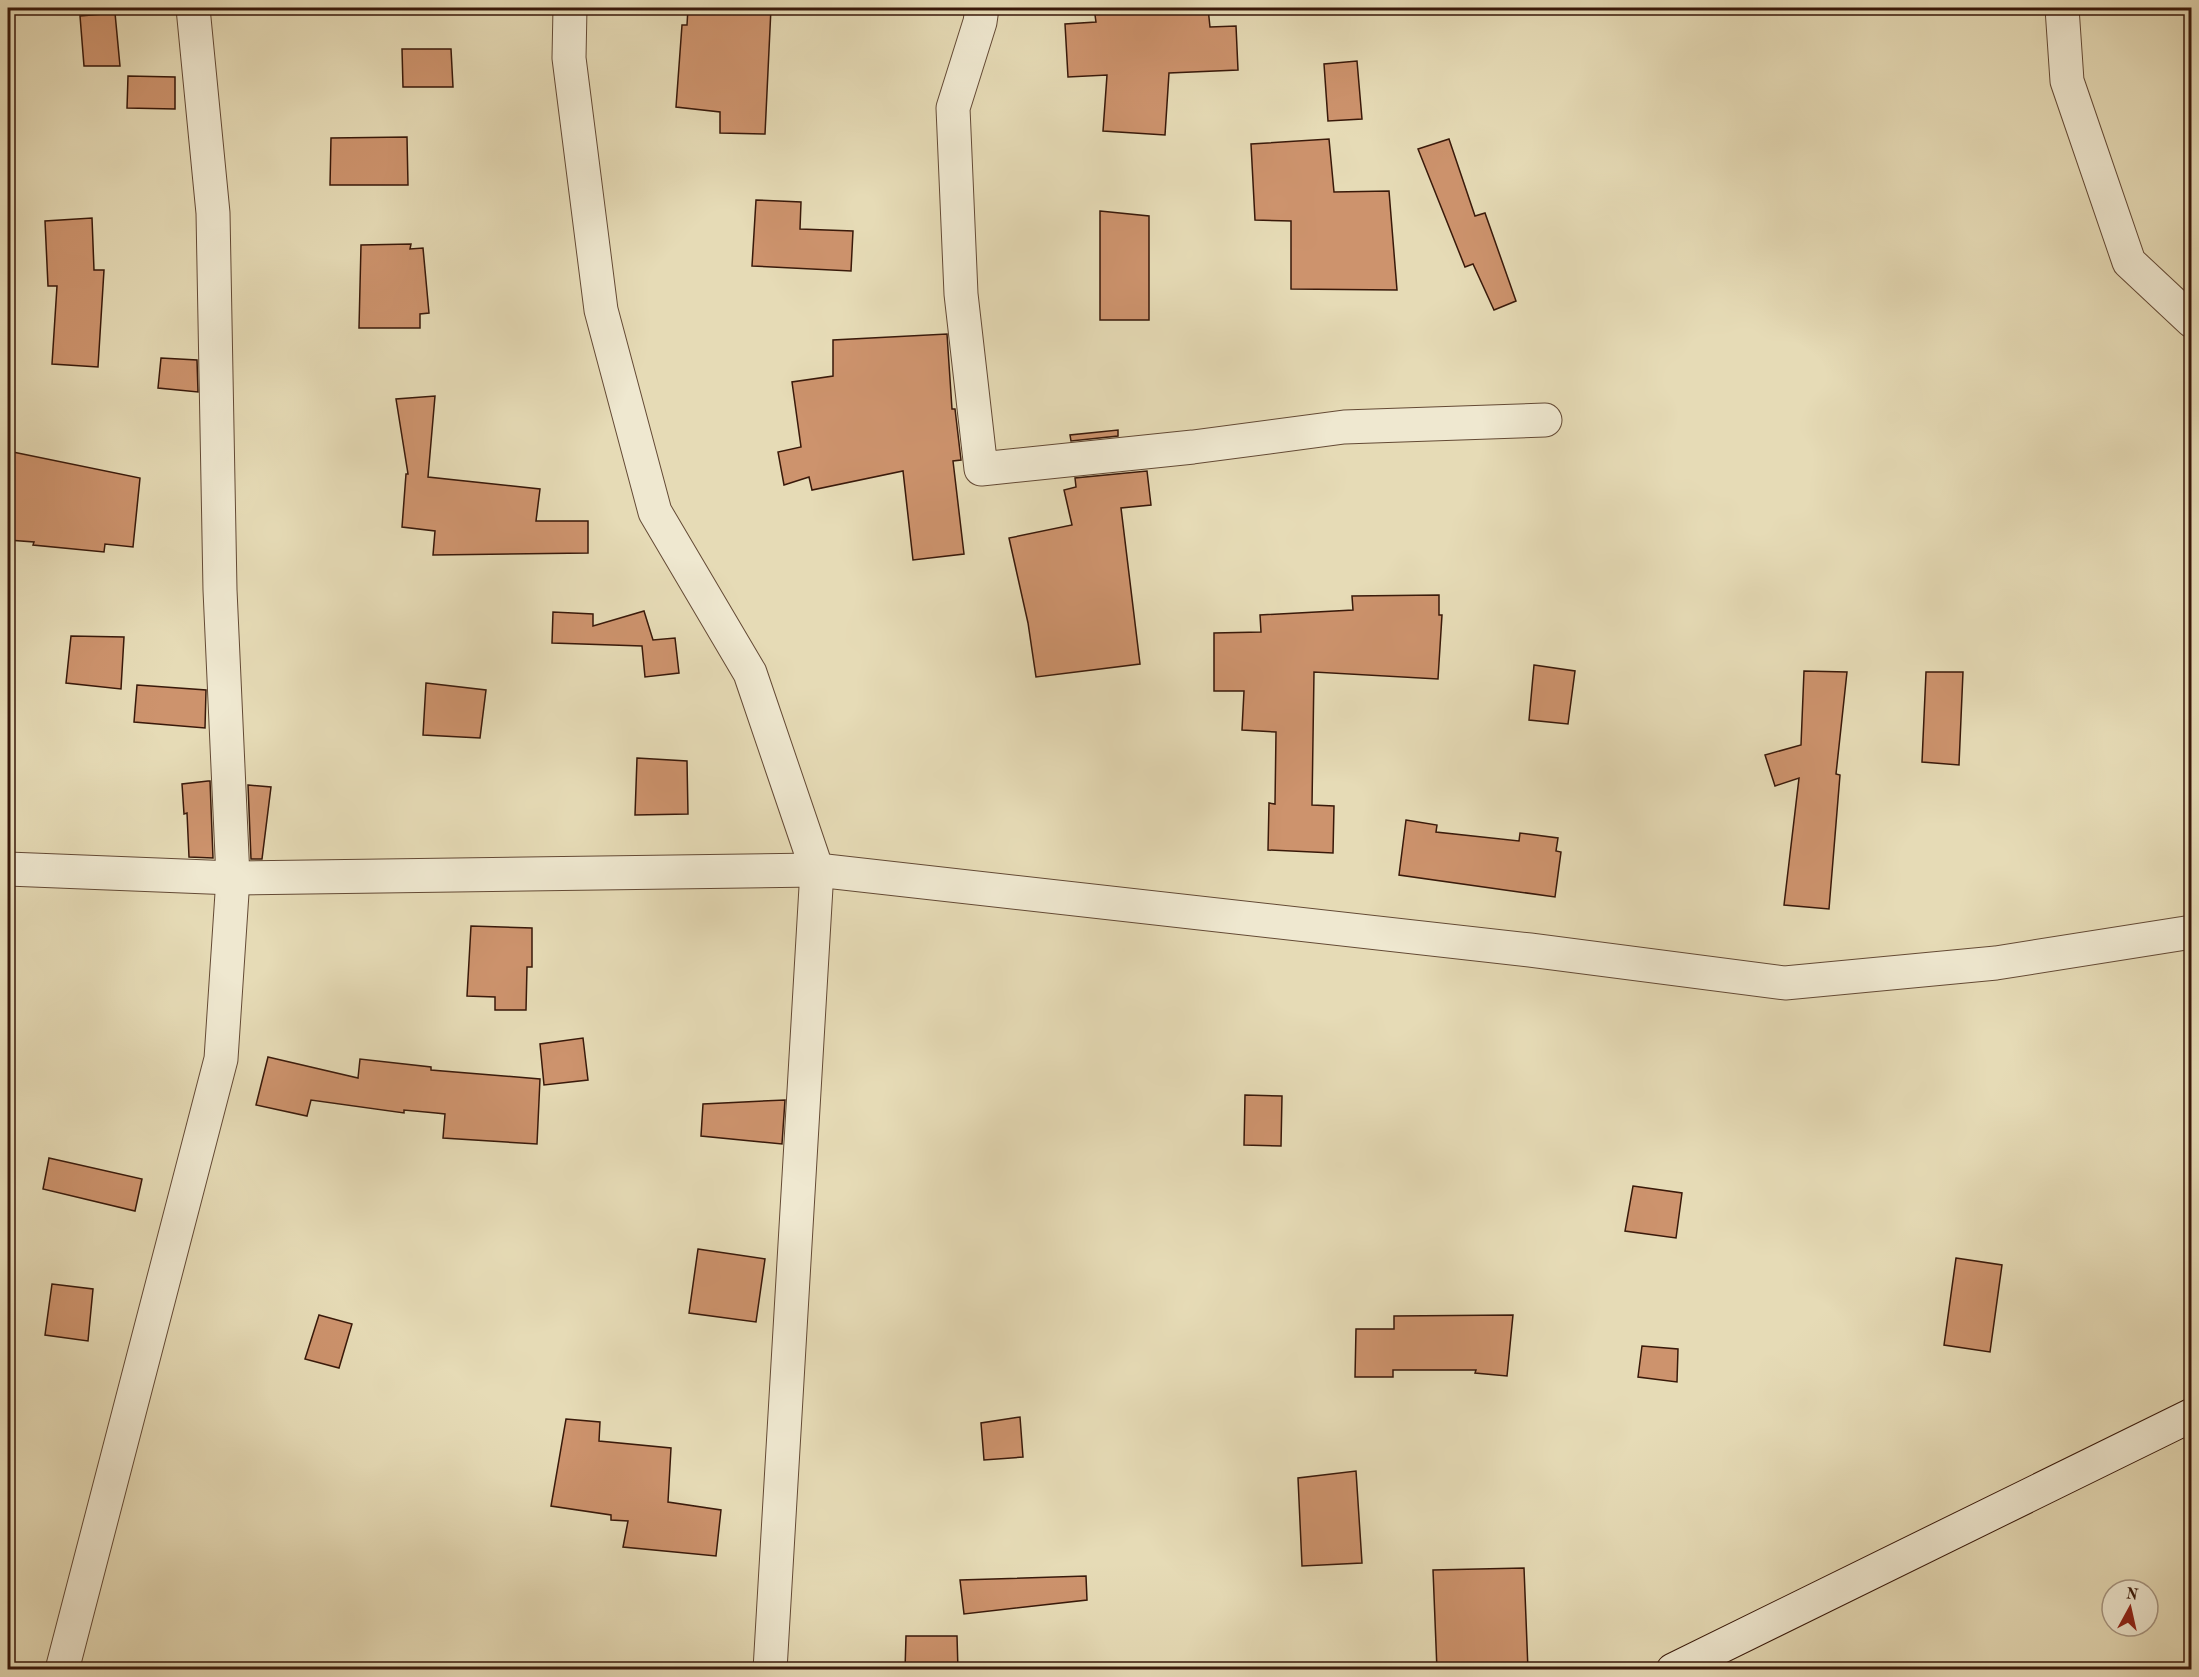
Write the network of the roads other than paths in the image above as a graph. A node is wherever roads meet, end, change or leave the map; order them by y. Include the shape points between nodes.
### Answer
1 (193, 8) edge
2 (570, 8) edge
3 (982, 8) edge
4 (2062, 8) edge
5 (2192, 321) edge
6 (1545, 420) dead end
7 (8, 869) edge
8 (817, 870) junction
9 (233, 878) junction
10 (2192, 932) edge
11 (2192, 1415) edge
12 (62, 1670) edge
13 (770, 1670) edge
14 (1673, 1670) edge

1 - 9 street via 213,213 220,590
2 - 8 street via 569,58 601,310 655,512 750,673
3 - 6 street via 952,108 961,294 981,469 1344,427
4 - 5 street via 2067,81 2129,261
7 - 9 street
8 - 9 street
8 - 10 street via 1530,950 1785,983 1996,963
8 - 13 street
9 - 12 street via 221,1059
11 - 14 street

